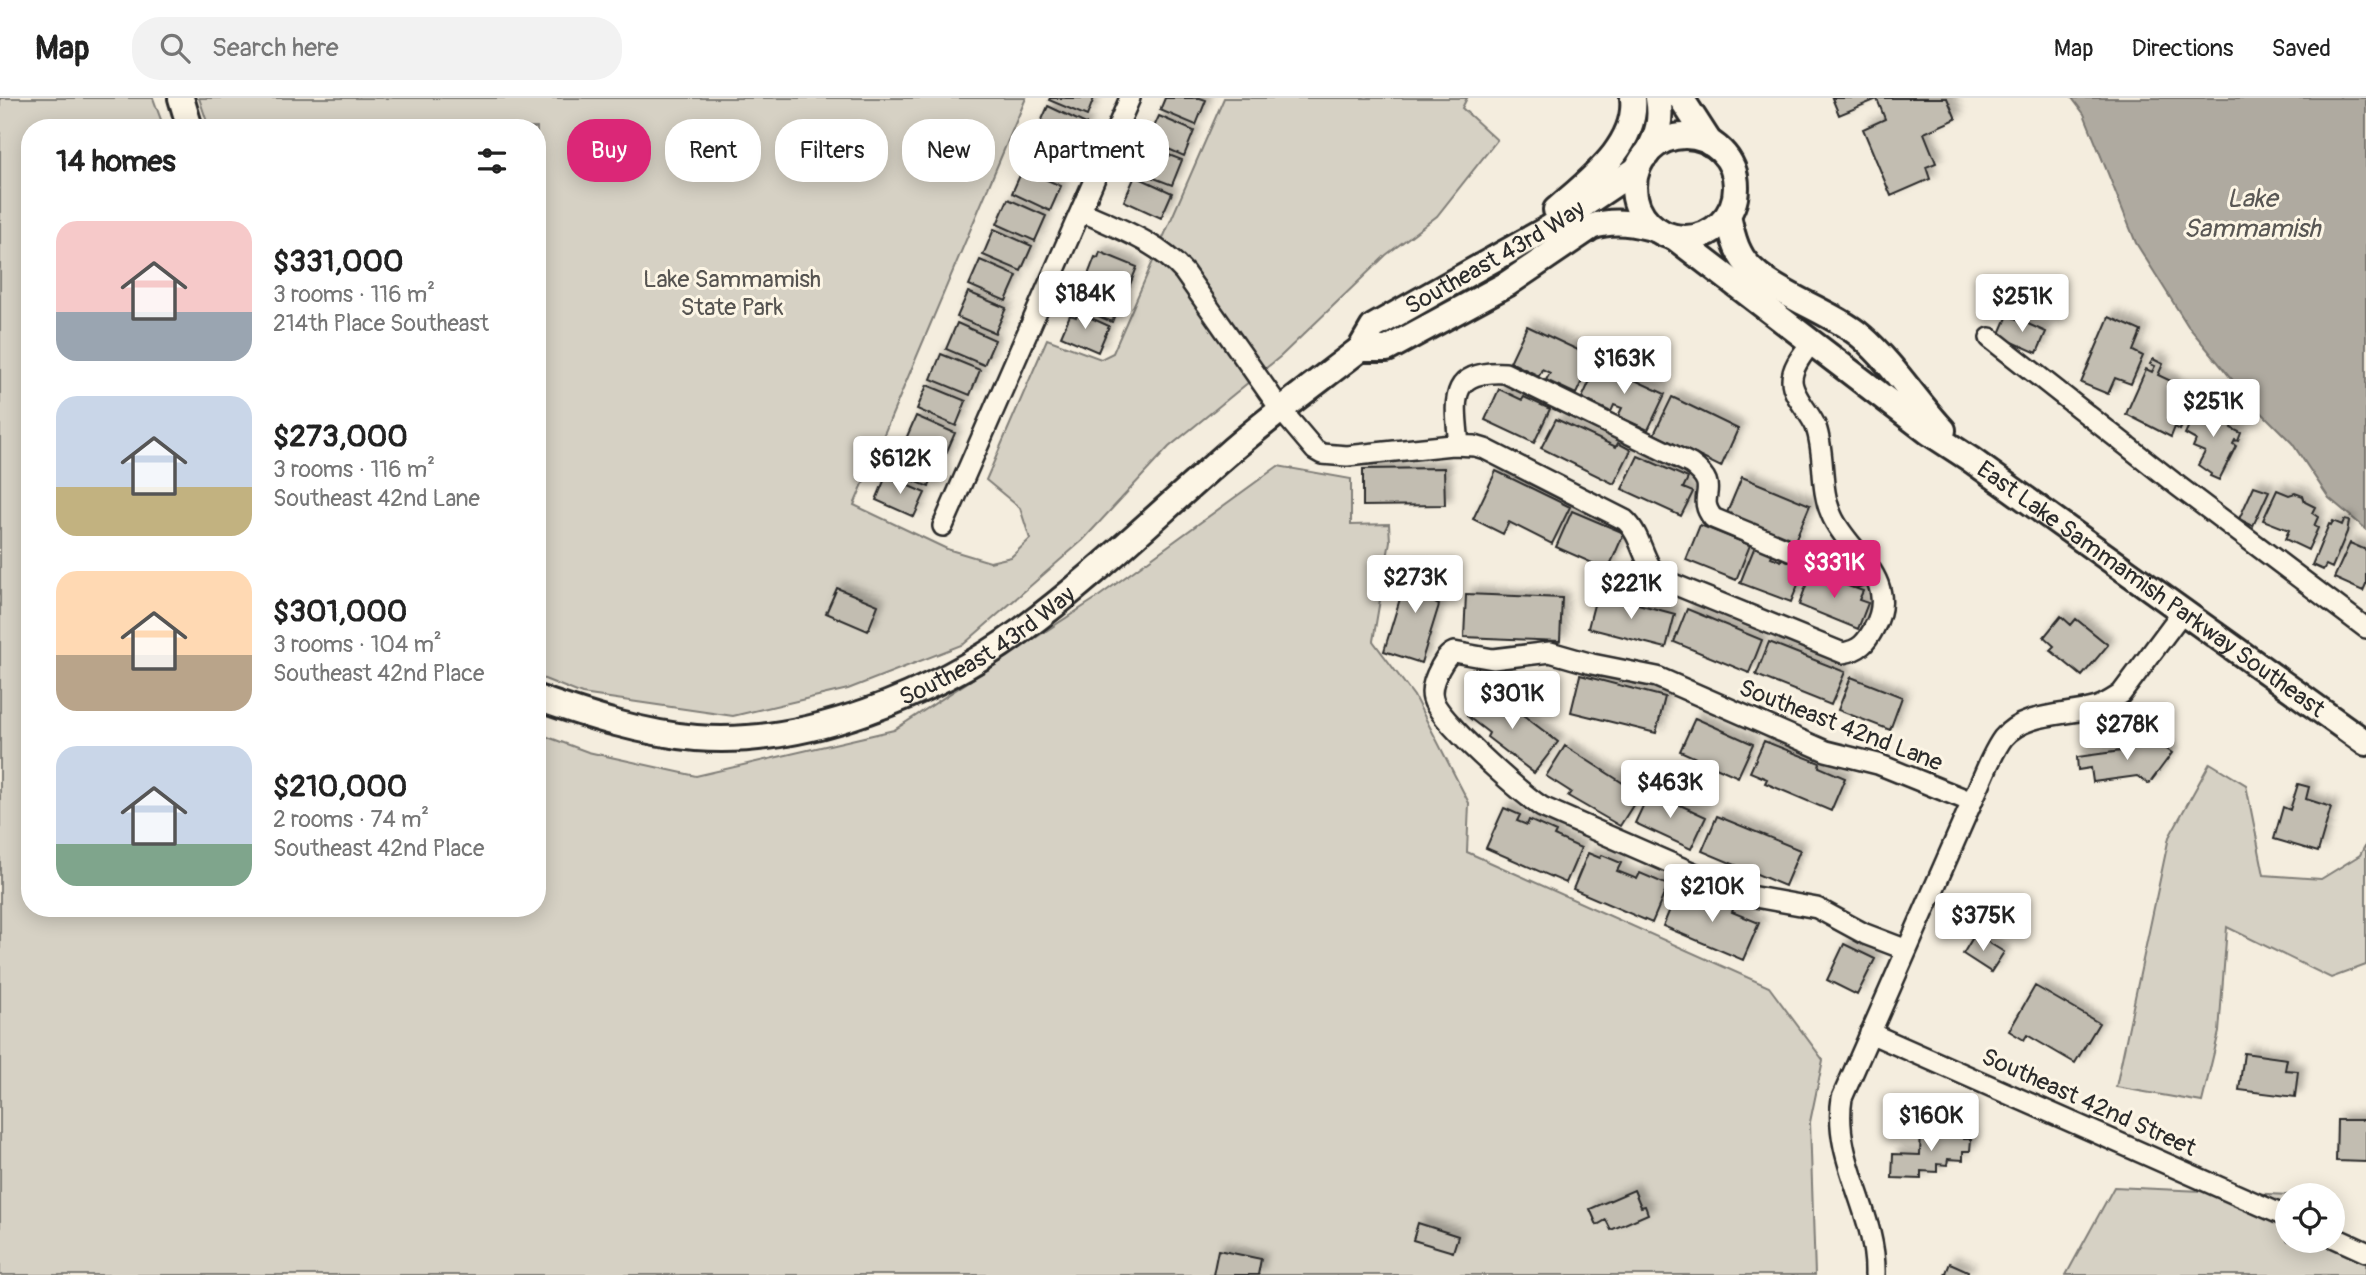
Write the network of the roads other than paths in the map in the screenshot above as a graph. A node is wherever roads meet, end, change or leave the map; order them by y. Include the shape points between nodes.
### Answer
1 (181, 98) edge
2 (1130, 98) edge
3 (1633, 98) edge
4 (1658, 98) edge
5 (1681, 98) edge
6 (187, 119) edge
7 (1710, 143) junction
8 (1642, 162) junction
9 (1081, 211) junction
10 (1728, 216) junction
11 (1666, 233) junction
12 (1520, 244) junction
13 (1990, 338) dead end
14 (1811, 343) junction
15 (1360, 349) junction
16 (1281, 410) junction
17 (1459, 445) junction
18 (1970, 459) junction
19 (943, 526) dead end
20 (1871, 571) junction
21 (2182, 611) junction
22 (2366, 628) edge
23 (546, 701) edge
24 (2366, 743) edge
25 (1972, 802) junction
26 (1907, 950) junction
27 (1870, 1033) junction
28 (2275, 1212) edge
29 (2345, 1242) edge
30 (2366, 1252) edge
31 (1875, 1275) edge

1 - 6 main road
2 - 9 street
3 - 12 main road via 1631,119 1614,154
4 - 8 main road via 1660,124
5 - 7 main road
7 - 8 main road via 1683,136 1669,139
7 - 10 main road via 1723,153 1737,183
8 - 11 main road via 1634,183 1639,210
8 - 12 main road, Southeast 43rd Way via 1564,219
9 - 16 street via 1168,255
9 - 19 street
10 - 11 main road via 1704,234 1689,238
10 - 18 main road, East Lake Sammamish Parkway Southeast via 1739,253 1757,274 1862,337
11 - 14 main road, East Lake Sammamish Parkway Southeast
11 - 15 main road, Southeast 43rd Way via 1618,222 1591,227 1507,284 1387,349
12 - 15 main road, Southeast 43rd Way via 1373,327
13 - 22 street
14 - 18 main road, East Lake Sammamish Parkway Southeast
14 - 20 street via 1792,374 1793,388 1816,429 1832,517
15 - 16 main road, Southeast 43rd Way
16 - 17 street via 1322,454 1347,456
16 - 23 main road, Southeast 43rd Way via 1021,630 974,662 870,711 783,734 698,738 643,731
17 - 20 street via 1456,410 1466,379 1483,372 1504,373 1691,464 1709,485 1707,510 1713,517 1855,577
17 - 20 street via 1485,449 1625,520 1661,579 1843,653 1861,647 1878,621 1881,601
18 - 21 main road, East Lake Sammamish Parkway Southeast
21 - 24 main road, East Lake Sammamish Parkway Southeast
21 - 25 street via 2121,694 2096,707 2027,722 2003,737
25 - 26 street
25 - 26 street, Southeast 42nd Lane via 1878,764 1826,751 1657,677 1550,652 1493,659 1454,652 1438,672 1433,686 1437,707 1533,801 1744,895 1817,908
26 - 27 street
27 - 28 street, Southeast 42nd Street
27 - 31 street via 1839,1114 1847,1161 1868,1220
29 - 30 street

